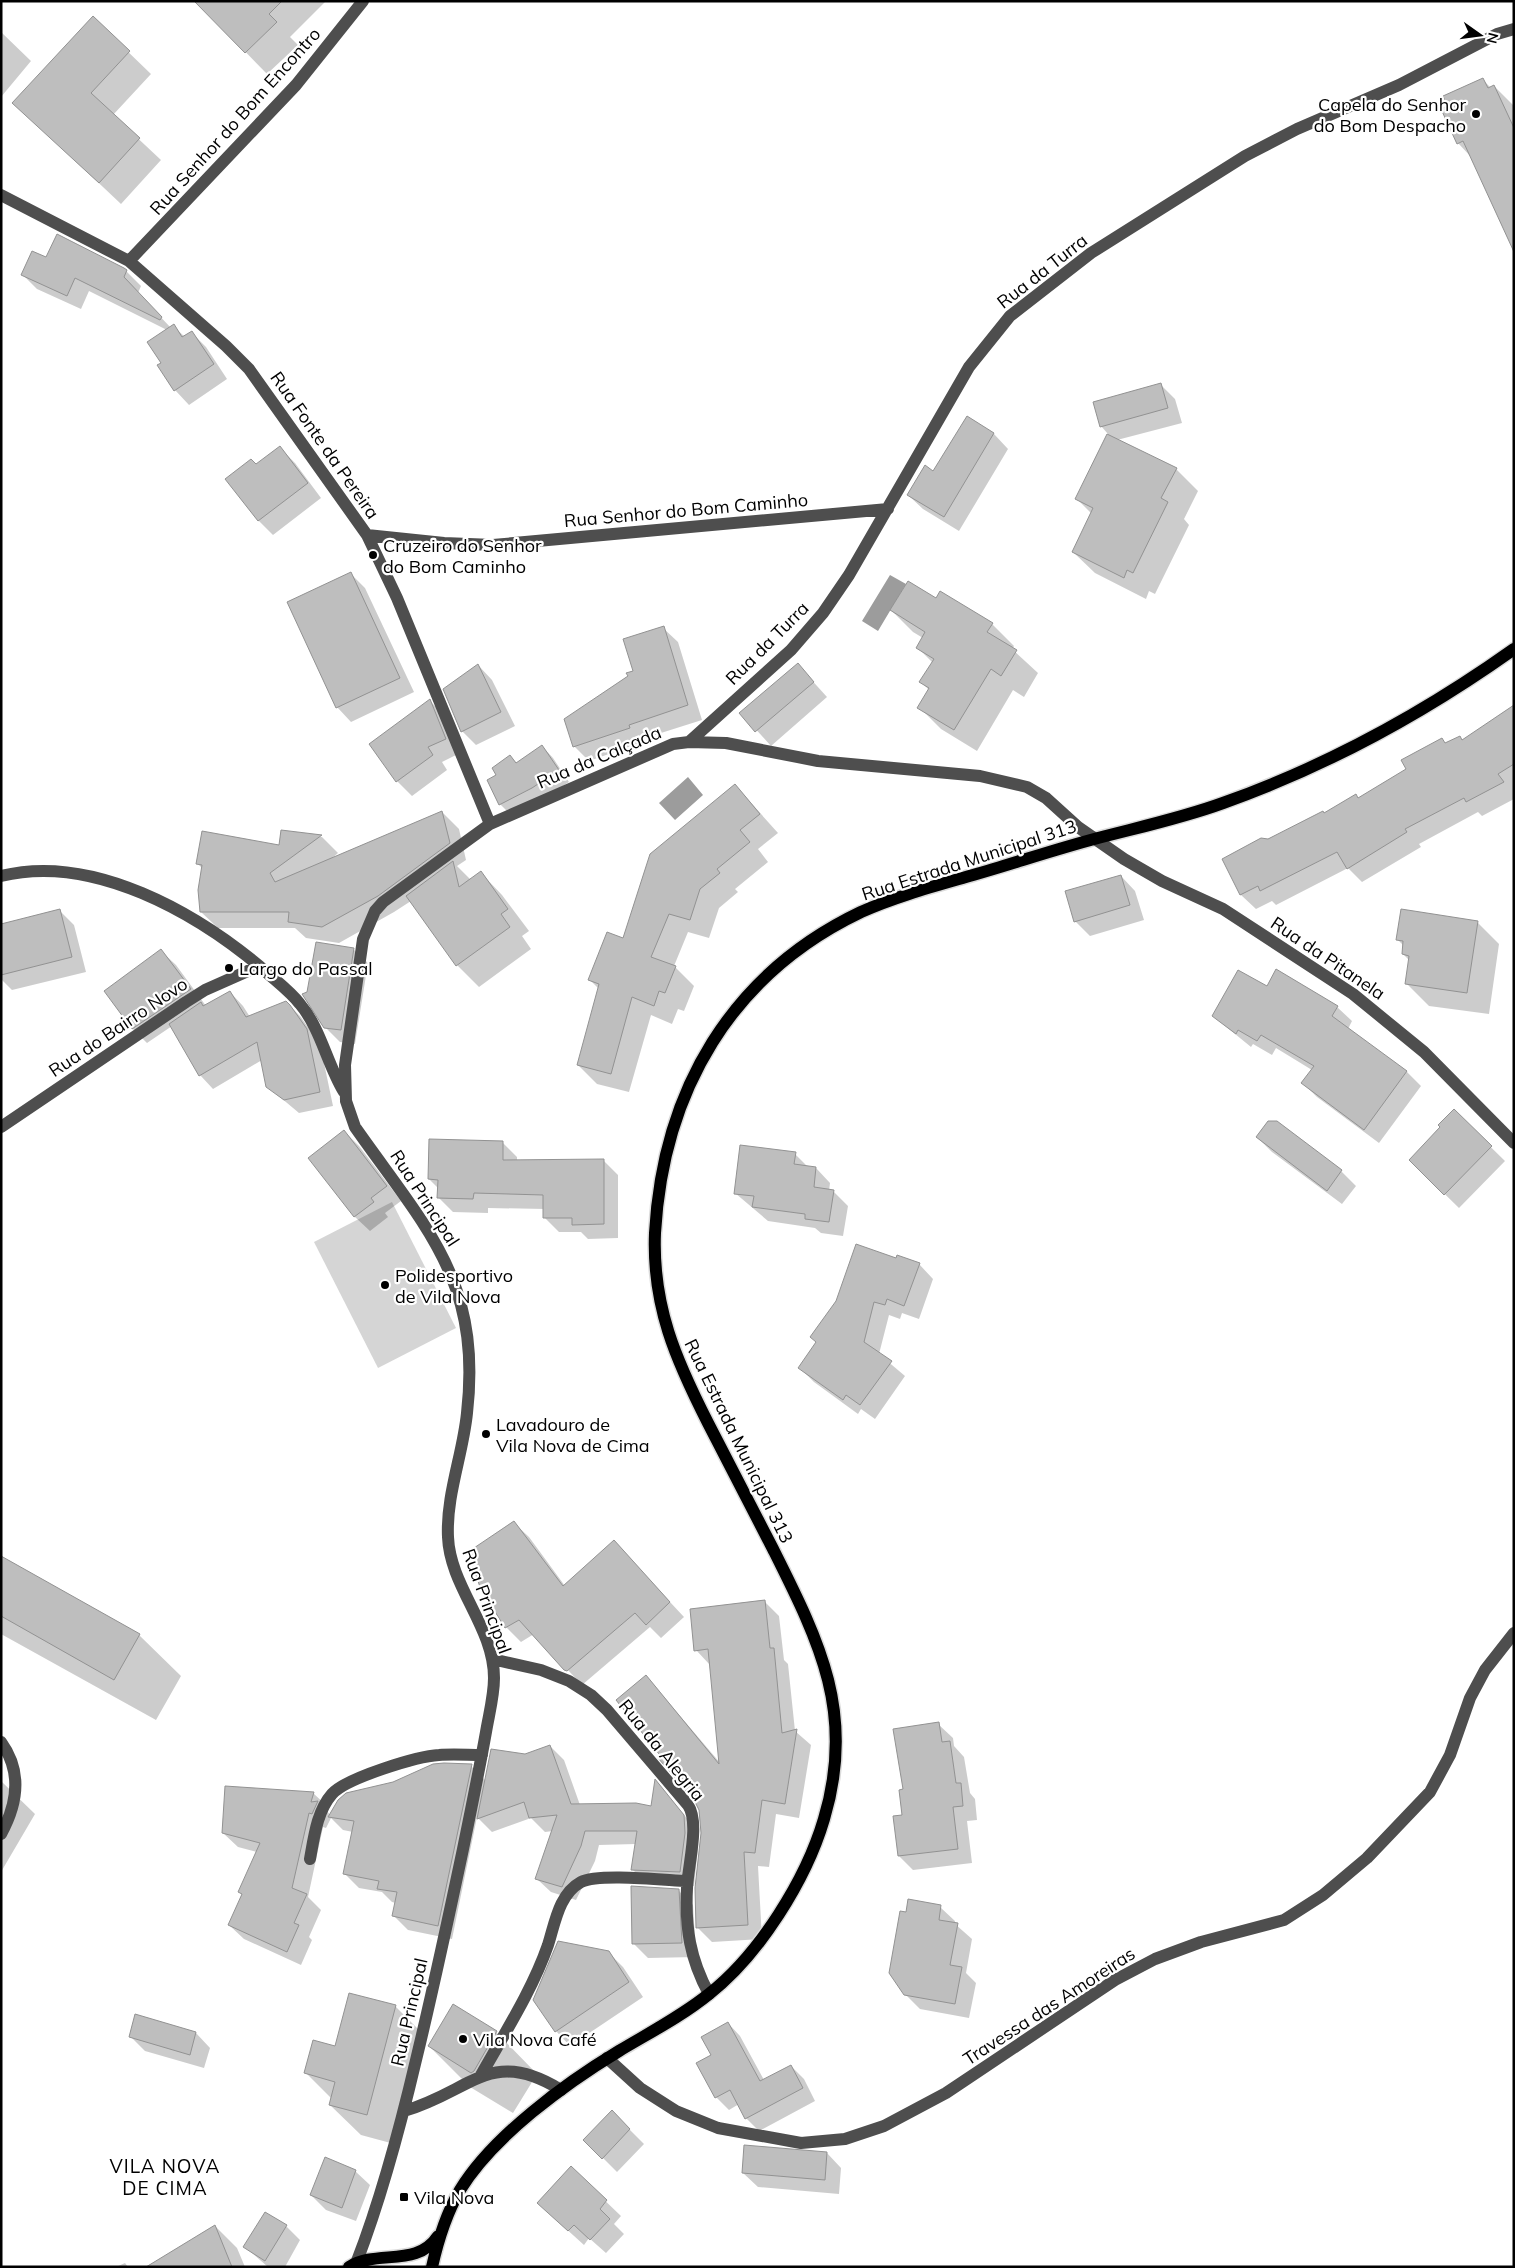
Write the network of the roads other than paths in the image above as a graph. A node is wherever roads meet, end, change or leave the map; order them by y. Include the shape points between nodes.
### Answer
1 (363, 1) edge
2 (1514, 29) edge
3 (1, 195) edge
4 (129, 261) junction
5 (888, 509) junction
6 (367, 535) junction
7 (1514, 649) edge
8 (689, 742) junction
9 (490, 824) junction
10 (1094, 839) junction
11 (1, 876) edge
12 (259, 966) junction
13 (344, 1092) junction
14 (1, 1126) edge
15 (1514, 1143) edge
16 (1514, 1633) edge
17 (492, 1660) junction
18 (1, 1742) edge
19 (482, 1755) junction
20 (1, 1834) edge
21 (310, 1858) dead end
22 (687, 1881) junction
23 (709, 1994) junction
24 (607, 2058) junction
25 (480, 2077) junction
26 (561, 2090) junction
27 (404, 2112) junction
28 (441, 2232) junction
29 (387, 2259) junction
30 (353, 2264) edge
31 (407, 2267) edge
32 (432, 2267) edge

1 - 4 street, Rua Senhor do Bom Encontro via 296,85
2 - 5 street, Rua da Turra via 1497,34 1399,85 1297,129 1245,156 1099,248 1035,294 1010,316 968,367
3 - 4 street, Rua Fonte da Pereira
4 - 6 street, Rua Fonte da Pereira via 249,369
5 - 6 street, Rua Senhor do Bom Caminho via 493,545
5 - 8 street, Rua da Turra via 840,588 808,632
6 - 9 street, Rua Fonte da Pereira via 397,598
7 - 10 main road, Rua Estrada Municipal 313 via 1442,699 1352,748 1225,803 1174,820
8 - 9 street, Rua da Calçada via 657,750
8 - 10 street, Rua da Calçada via 739,745 844,764 1006,780 1036,792
9 - 13 street, Rua da Calçada via 375,911 360,955
10 - 15 street, Rua da Pitanela via 1150,874 1223,909 1353,994 1424,1052
10 - 23 main road, Rua Estrada Municipal 313 via 901,896 833,928 780,966 747,995 708,1048 685,1090 669,1139 657,1211 658,1292 666,1331 684,1376 805,1613 824,1658 834,1704 835,1740 833,1781 814,1850 782,1912 732,1973
11 - 12 street via 51,870 80,874 137,892 192,918
12 - 13 street via 305,1010
12 - 14 street, Rua do Bairro Novo via 192,998
13 - 17 street, Rua Principal via 355,1127 442,1252 462,1305 468,1331 469,1388 450,1504 448,1540 452,1562
16 - 24 street, Travessa das Amoreiras via 1485,1670 1470,1698 1450,1755 1430,1792 1367,1858 1323,1895 1284,1920 1201,1942 1154,1959 1094,1994 946,2094 884,2126 844,2139 801,2143 718,2128 676,2111 640,2088
17 - 19 street, Rua Principal via 494,1678
17 - 22 street, Rua da Alegria via 525,1665 566,1680 608,1710 691,1810 694,1822
18 - 20 street via 12,1761 16,1785 12,1810
19 - 21 street via 424,1757 341,1787 332,1793 324,1807 316,1826
19 - 27 street, Rua Principal
22 - 23 street, Rua da Alegria via 690,1950
22 - 25 street via 602,1878 582,1881 574,1887 560,1906 534,1980
23 - 24 main road, Rua Estrada Municipal 313
24 - 26 main road, Rua Estrada Municipal 313
25 - 26 street via 492,2072 515,2070 536,2076
25 - 27 street via 429,2104
26 - 28 main road, Rua Estrada Municipal 313 via 515,2128 480,2163 461,2190
27 - 30 street, Rua Principal via 375,2216
28 - 29 main road via 424,2251
28 - 32 main road, Rua Estrada Municipal 313
29 - 30 main road via 372,2257
29 - 31 main road

